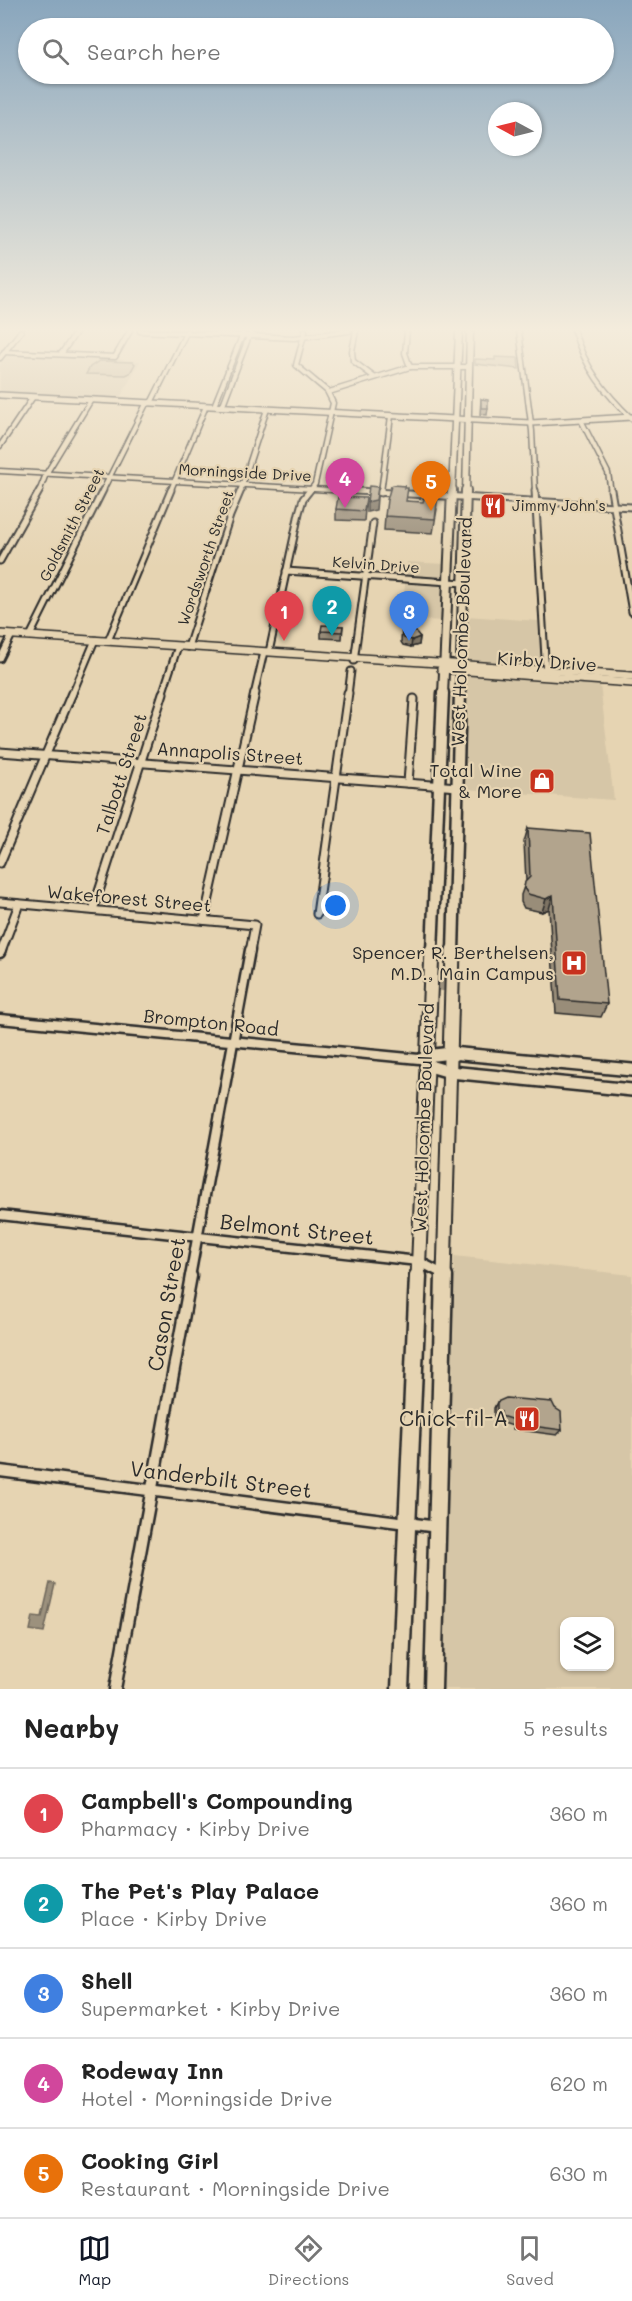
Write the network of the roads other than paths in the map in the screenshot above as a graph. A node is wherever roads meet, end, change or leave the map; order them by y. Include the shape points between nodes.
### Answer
1 (267, 409) edge
2 (24, 410) edge
3 (85, 410) edge
4 (145, 410) edge
5 (204, 410) edge
6 (284, 410) edge
7 (455, 410) edge
8 (467, 410) edge
9 (529, 410) edge
10 (331, 412) junction
11 (391, 416) junction
12 (632, 418) edge
13 (455, 419) junction
14 (467, 420) junction
15 (582, 422) junction
16 (531, 423) junction
17 (0, 446) edge
18 (0, 471) edge
19 (46, 474) junction
20 (109, 478) junction
21 (174, 481) junction
22 (243, 485) junction
23 (312, 489) junction
24 (381, 493) junction
25 (451, 497) junction
26 (466, 497) junction
27 (537, 501) junction
28 (615, 506) junction
29 (632, 507) edge
30 (373, 523) dead end
31 (0, 561) edge
32 (286, 572) junction
33 (366, 577) junction
34 (447, 582) junction
35 (464, 583) junction
36 (632, 612) edge
37 (0, 634) edge
38 (12, 635) junction
39 (30, 636) junction
40 (95, 640) junction
41 (108, 641) junction
42 (178, 646) junction
43 (189, 647) junction
44 (266, 652) junction
45 (355, 658) junction
46 (0, 659) edge
47 (443, 666) junction
48 (461, 667) junction
49 (351, 671) dead end
50 (546, 674) junction
51 (632, 676) edge
52 (632, 683) edge
53 (414, 699) dead end
54 (0, 752) edge
55 (46, 755) junction
56 (141, 763) junction
57 (238, 770) junction
58 (335, 777) junction
59 (408, 783) junction
60 (439, 785) junction
61 (458, 787) junction
62 (0, 863) edge
63 (0, 902) edge
64 (19, 904) junction
65 (93, 910) junction
66 (317, 914) dead end
67 (204, 920) junction
68 (255, 925) joint
69 (0, 953) edge
70 (0, 1019) edge
71 (233, 1042) junction
72 (451, 1053) junction
73 (424, 1060) junction
74 (602, 1067) junction
75 (632, 1070) edge
76 (450, 1072) junction
77 (603, 1087) junction
78 (632, 1090) edge
79 (0, 1215) edge
80 (197, 1237) junction
81 (418, 1261) junction
82 (445, 1275) junction
83 (0, 1471) edge
84 (151, 1491) junction
85 (407, 1523) junction
86 (438, 1527) junction
87 (115, 1689) edge
88 (400, 1689) edge
89 (433, 1689) edge

1 - 22 street, Wordsworth Street
2 - 17 street
3 - 19 street
4 - 20 street, Goldsmith Street
5 - 21 street
6 - 10 main road
7 - 13 main road, West Holcombe Boulevard
8 - 14 main road, West Holcombe Boulevard
9 - 16 street
10 - 11 main road
10 - 23 street
11 - 13 main road
11 - 24 street
12 - 15 main road
13 - 14 main road
13 - 25 main road, West Holcombe Boulevard
14 - 16 main road
14 - 26 main road, West Holcombe Boulevard
15 - 16 main road
15 - 28 street via 608,472
16 - 27 street
18 - 19 street, Morningside Drive
19 - 20 street, Morningside Drive
19 - 31 street
20 - 21 street, Morningside Drive
20 - 39 street, Goldsmith Street
21 - 22 street, Morningside Drive
21 - 41 street
22 - 23 street, Morningside Drive
22 - 43 street, Wordsworth Street
23 - 24 street, Morningside Drive
23 - 32 street via 301,505
24 - 25 street, Morningside Drive
25 - 26 street, Morningside Drive
25 - 34 main road, West Holcombe Boulevard
26 - 27 street, Morningside Drive
26 - 35 main road, West Holcombe Boulevard
27 - 28 street, Morningside Drive
27 - 50 street
28 - 29 street, Morningside Drive
28 - 36 street
30 - 33 street
32 - 33 street, Kelvin Drive
32 - 44 street
33 - 34 street, Kelvin Drive
33 - 45 street
34 - 35 street, Kelvin Drive
34 - 47 main road, West Holcombe Boulevard
35 - 48 main road, West Holcombe Boulevard
37 - 38 main road, Kirby Drive
38 - 39 main road, Kirby Drive
38 - 46 street
39 - 40 main road, Kirby Drive
40 - 41 main road, Kirby Drive
40 - 55 street
41 - 42 main road, Kirby Drive
42 - 43 main road, Kirby Drive
42 - 56 street, Talbott Street
43 - 44 main road, Kirby Drive
44 - 45 main road, Kirby Drive
44 - 57 street
45 - 47 main road, Kirby Drive
47 - 48 main road, Kirby Drive
47 - 60 main road, West Holcombe Boulevard
48 - 50 main road, Kirby Drive
48 - 61 main road, West Holcombe Boulevard
49 - 58 street
50 - 51 main road, Kirby Drive
50 - 52 main road, Kirby Drive
53 - 59 street
54 - 55 street, Annapolis Street
55 - 56 street, Annapolis Street
55 - 62 street
56 - 57 street, Annapolis Street
56 - 65 street, Talbott Street
57 - 58 street, Annapolis Street
57 - 67 street
58 - 59 street, Annapolis Street
58 - 66 street
59 - 60 street, Annapolis Street
60 - 61 street, Annapolis Street
60 - 73 main road, West Holcombe Boulevard
61 - 72 main road, West Holcombe Boulevard
63 - 64 street, Wakeforest Street
64 - 65 street, Wakeforest Street
64 - 69 street
65 - 67 street, Wakeforest Street
67 - 68 street, Wakeforest Street
68 - 71 street, Cason Street
70 - 71 street, Brompton Road
71 - 73 street, Brompton Road
71 - 80 street, Cason Street
72 - 73 main road, Brompton Road
72 - 74 main road, Brompton Road
72 - 76 main road, West Holcombe Boulevard
73 - 76 main road, Brompton Road
73 - 81 main road, West Holcombe Boulevard
74 - 75 main road, Brompton Road
74 - 77 main road
76 - 77 main road, Brompton Road
76 - 82 main road, West Holcombe Boulevard
77 - 78 main road, Brompton Road
79 - 80 street, Belmont Street
80 - 81 street, Belmont Street
80 - 84 street, Cason Street
81 - 82 street, Belmont Street
81 - 85 main road, West Holcombe Boulevard
82 - 86 main road, West Holcombe Boulevard
83 - 84 street, Vanderbilt Street
84 - 85 street, Vanderbilt Street
84 - 87 street, Cason Street
85 - 86 street, Vanderbilt Street
85 - 88 main road, West Holcombe Boulevard
86 - 89 main road, West Holcombe Boulevard

